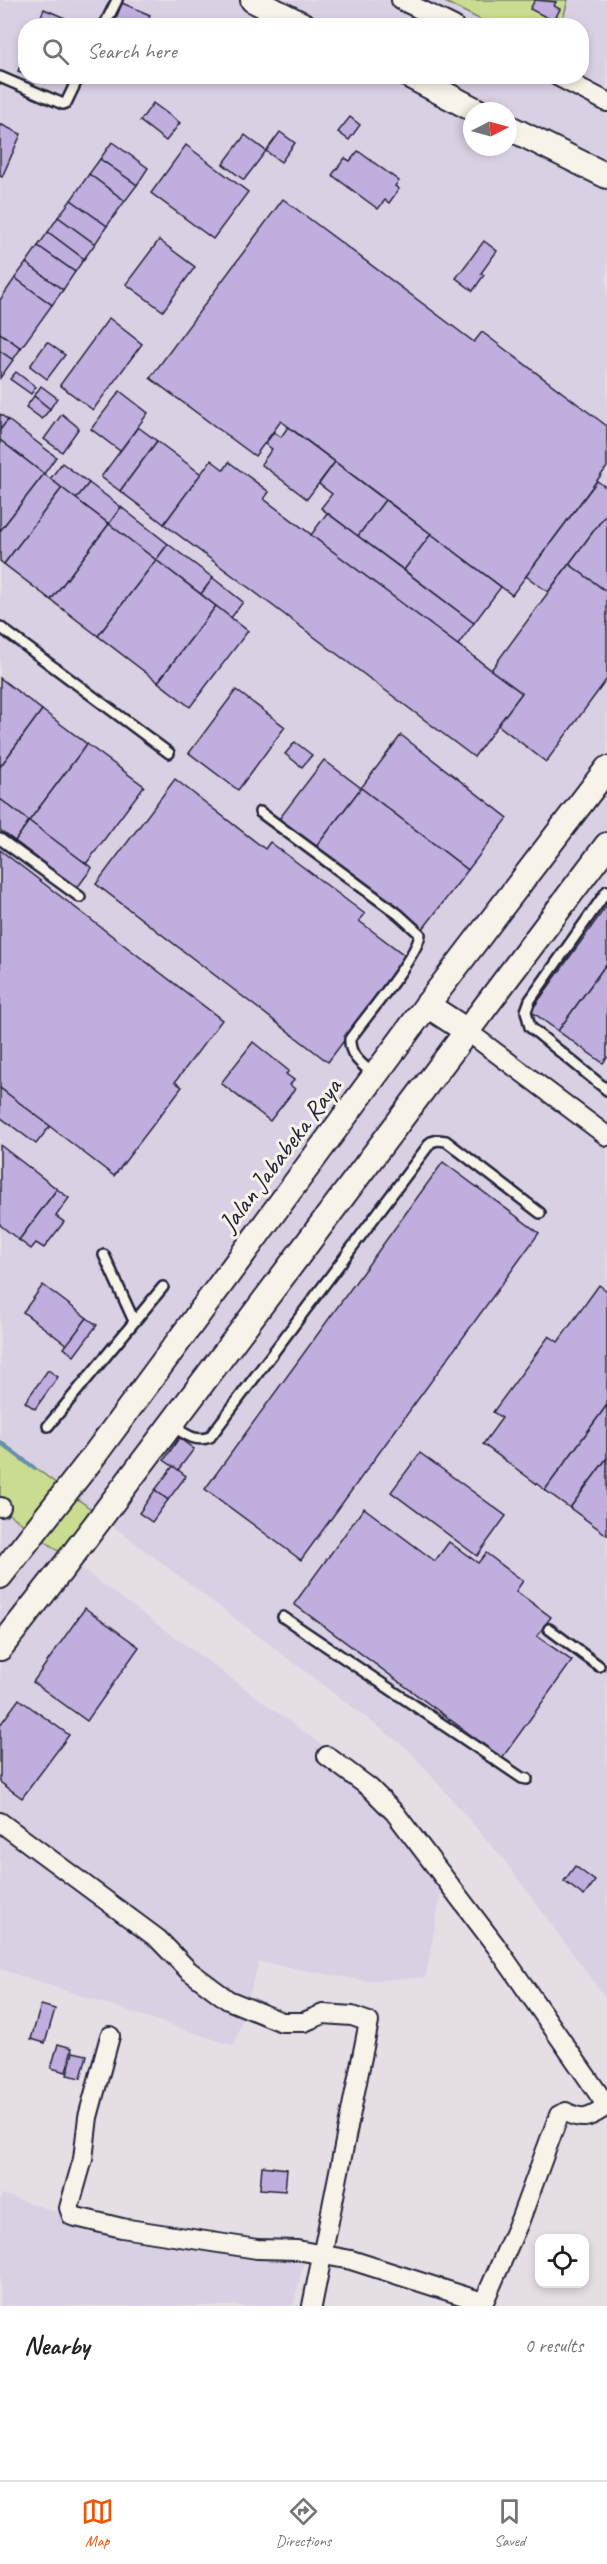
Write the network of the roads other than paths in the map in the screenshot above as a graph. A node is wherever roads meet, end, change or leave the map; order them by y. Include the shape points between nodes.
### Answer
1 (117, 0) edge
2 (253, 0) edge
3 (401, 0) edge
4 (108, 18) edge
5 (289, 18) edge
6 (438, 18) edge
7 (0, 77) edge
8 (75, 84) edge
9 (425, 84) edge
10 (572, 84) edge
11 (607, 102) edge
12 (463, 104) edge
13 (517, 131) edge
14 (607, 176) edge
15 (0, 627) edge
16 (169, 753) dead end
17 (607, 770) edge
18 (260, 812) dead end
19 (0, 839) edge
20 (607, 845) edge
21 (607, 891) edge
22 (81, 897) dead end
23 (427, 1005) junction
24 (467, 1031) junction
25 (375, 1076) junction
26 (607, 1090) edge
27 (607, 1136) edge
28 (540, 1214) dead end
29 (104, 1256) dead end
30 (164, 1287) dead end
31 (134, 1322) junction
32 (171, 1425) junction
33 (48, 1426) dead end
34 (0, 1576) edge
35 (283, 1617) dead end
36 (549, 1629) dead end
37 (0, 1648) edge
38 (599, 1666) dead end
39 (327, 1756) dead end
40 (527, 1779) dead end
41 (0, 1822) edge
42 (110, 2036) dead end
43 (607, 2106) edge
44 (323, 2254) junction
45 (482, 2304) edge
46 (312, 2306) edge

1 - 4 lane
2 - 5 main road
3 - 6 street
7 - 8 lane via 63,104
9 - 12 main road
10 - 11 street
13 - 14 main road
15 - 16 lane
17 - 23 main road, Jalan Jababeka Raya
18 - 25 lane via 420,934 410,957 350,1039 354,1057
19 - 22 lane
20 - 24 main road
21 - 26 lane via 526,1011 530,1028
23 - 24 main road
23 - 25 main road, Jalan Jababeka Raya
24 - 27 street
24 - 32 main road
25 - 34 main road, Jalan Jababeka Raya
28 - 32 lane via 446,1142 430,1142 210,1437 192,1438
29 - 31 lane
30 - 31 lane
31 - 33 lane
32 - 37 main road
35 - 40 lane
36 - 38 lane
39 - 43 street via 370,1788 395,1813 496,1946
41 - 44 street via 158,1939 188,1970 228,2000 282,2022 304,2022 323,2014 369,2022
42 - 44 street via 88,2117 83,2159 69,2208 72,2216 122,2228 257,2249
43 - 45 street via 586,2118 566,2112 559,2115 520,2220
44 - 45 street
44 - 46 street

